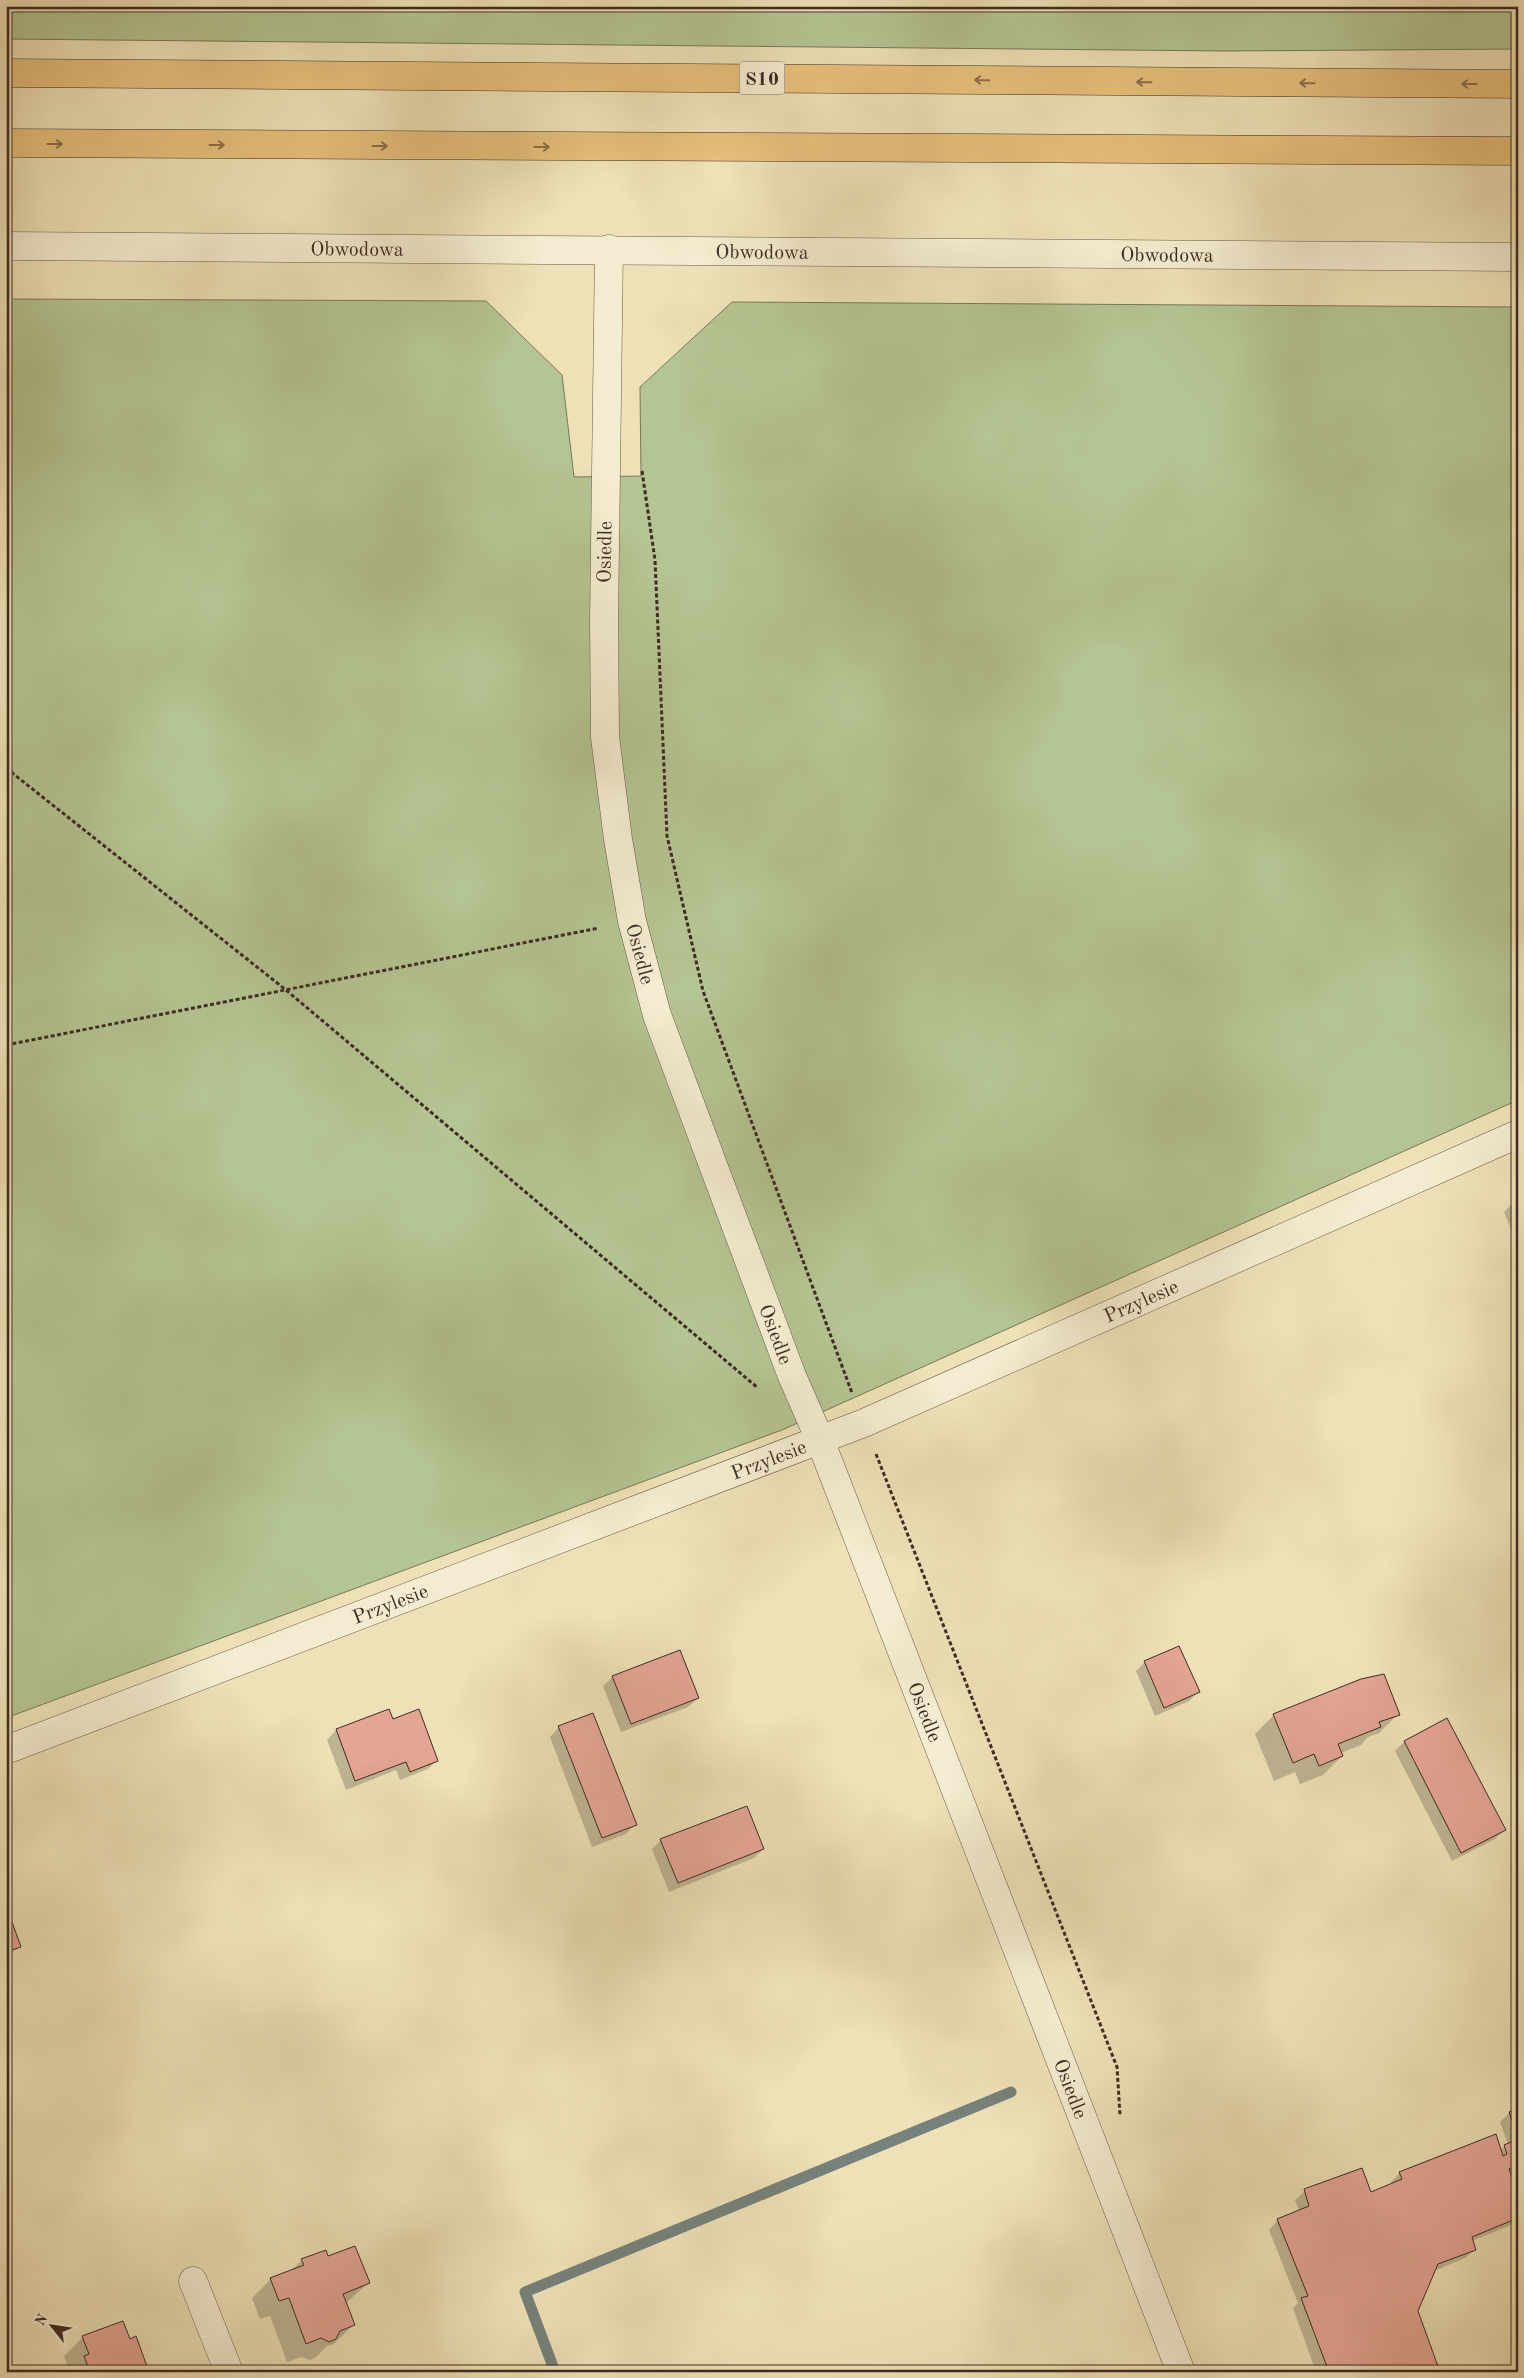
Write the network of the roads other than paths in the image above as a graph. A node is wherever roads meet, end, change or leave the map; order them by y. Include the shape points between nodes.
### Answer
1 (6, 73) edge
2 (1518, 84) edge
3 (6, 143) edge
4 (1518, 151) edge
5 (6, 246) edge
6 (610, 249) junction
7 (1518, 257) edge
8 (1518, 1134) edge
9 (820, 1440) junction
10 (6, 1750) edge
11 (193, 2281) dead end
12 (229, 2372) edge
13 (1180, 2372) edge

2 -> 1 highway, S10
3 -> 4 highway
5 - 6 street, Obwodowa
6 - 7 street, Obwodowa
6 - 9 street, Osiedle via 605,737 632,921 657,1015 792,1376
8 - 9 street, Przylesie
9 - 10 street, Przylesie
9 - 13 street, Osiedle
11 - 12 street

